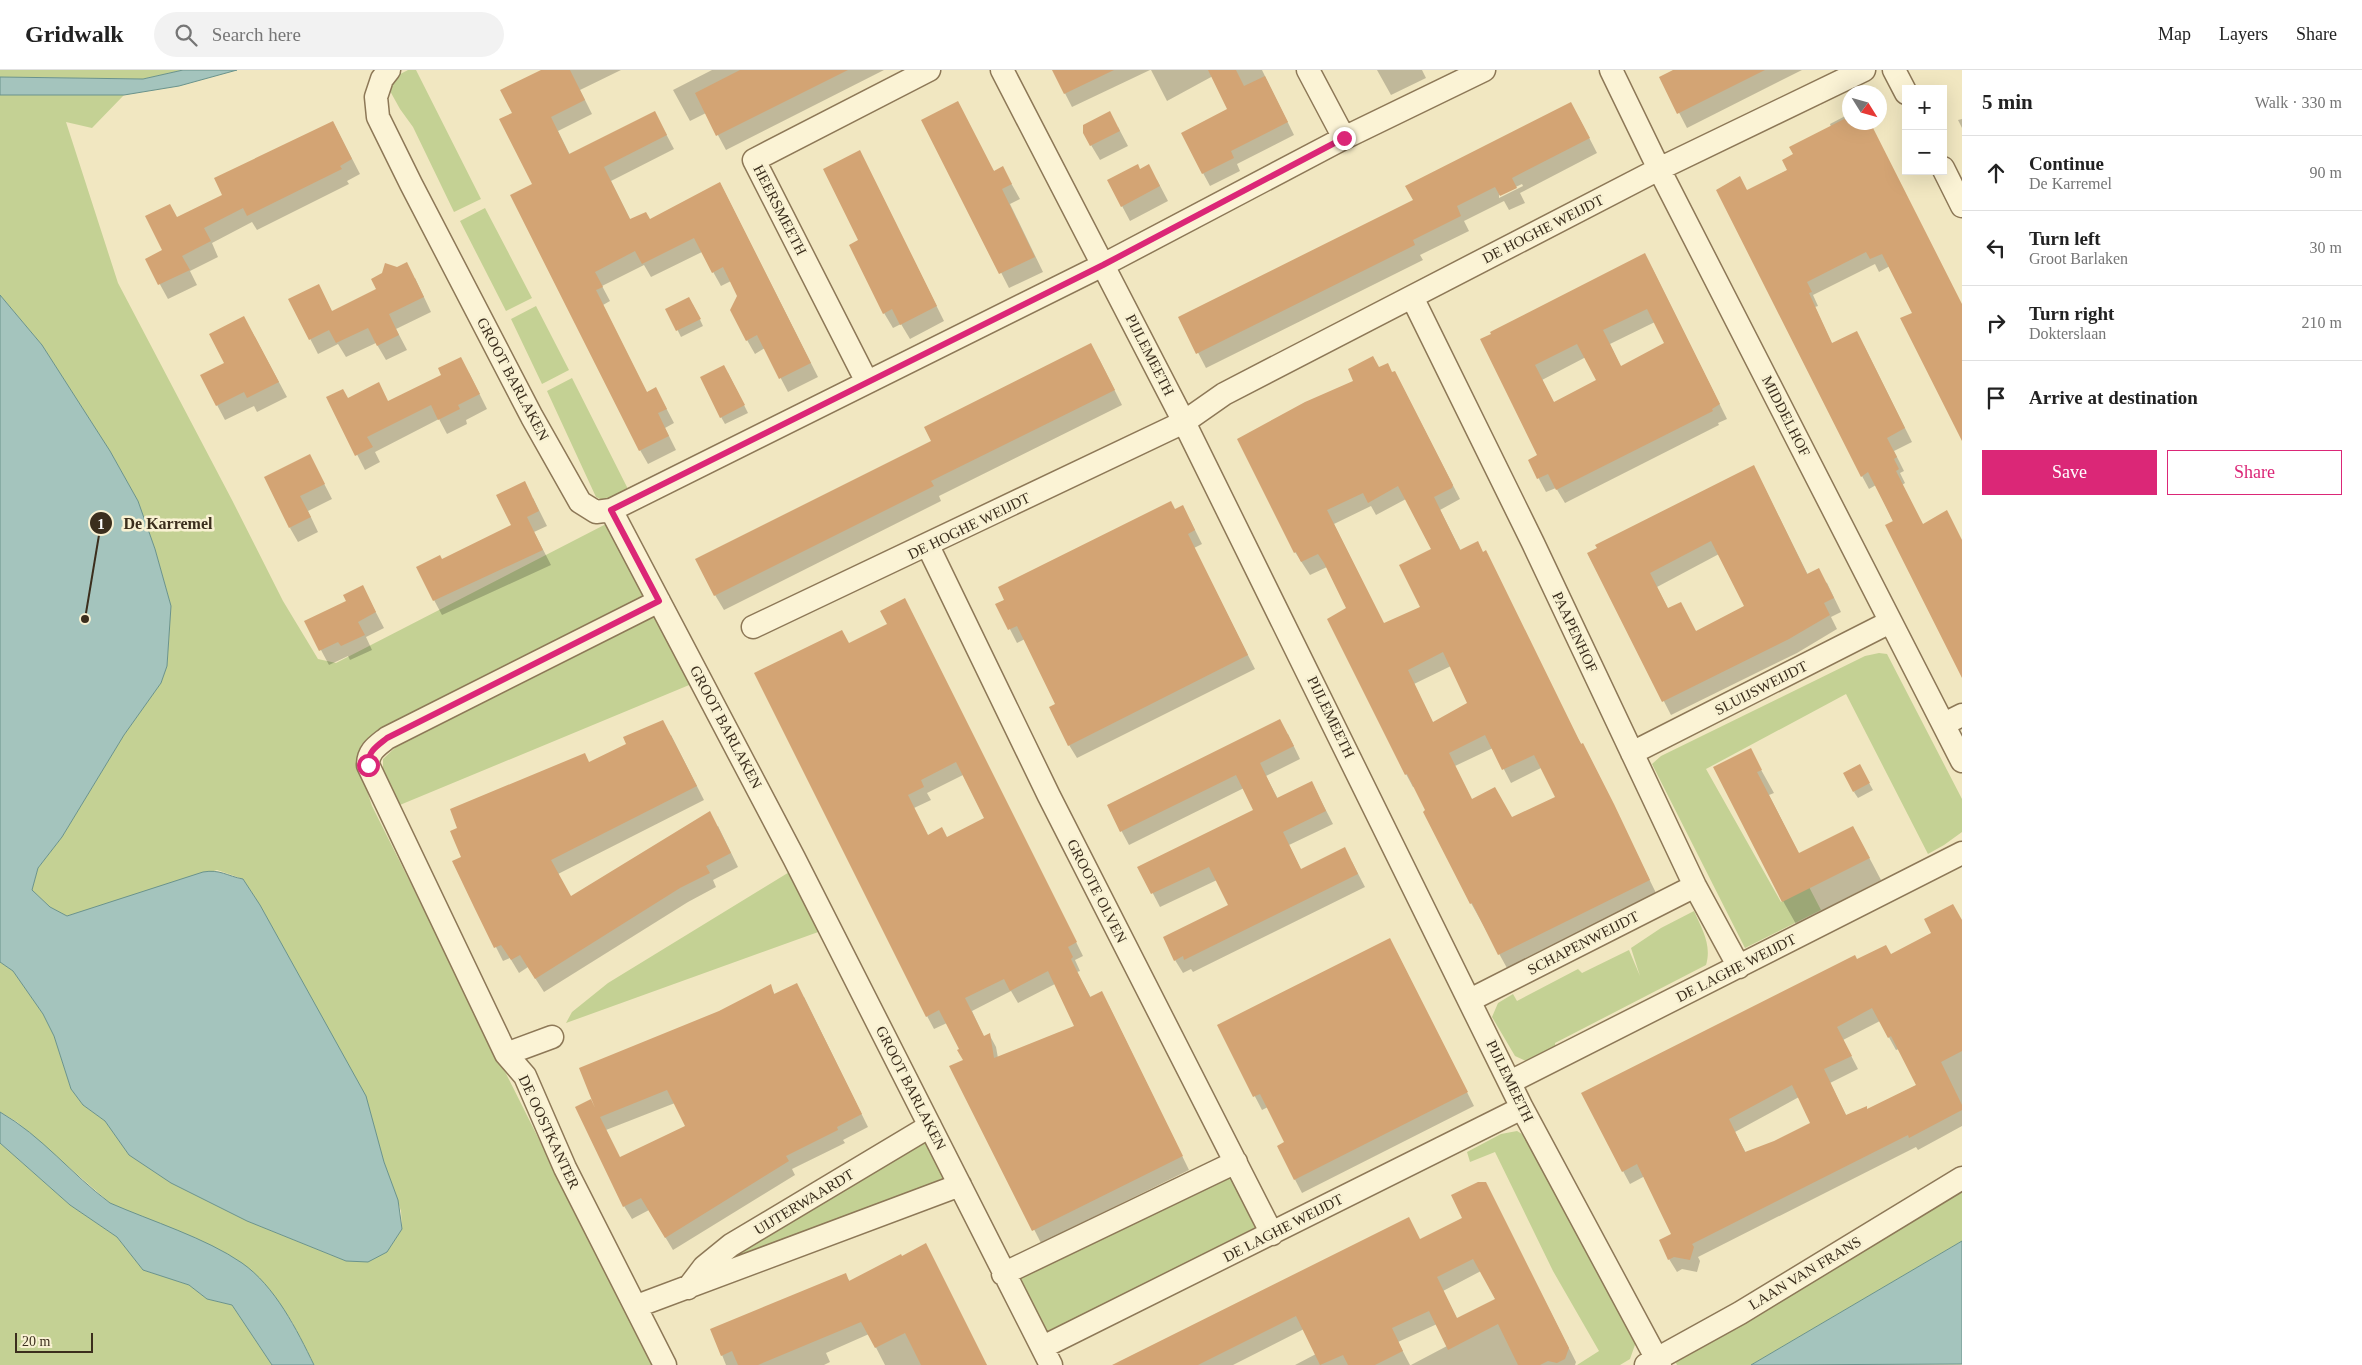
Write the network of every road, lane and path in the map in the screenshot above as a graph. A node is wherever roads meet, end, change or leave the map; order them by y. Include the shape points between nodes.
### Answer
1 (390, 70) edge
2 (929, 70) edge
3 (1002, 70) edge
4 (1308, 70) edge
5 (1484, 70) edge
6 (1611, 70) edge
7 (1864, 70) edge
8 (1894, 70) edge
9 (1902, 85) edge
10 (1344, 138) junction
11 (1659, 170) junction
12 (1946, 175) edge
13 (1962, 206) edge
14 (1103, 265) junction
15 (1412, 297) junction
16 (868, 382) junction
17 (1184, 422) junction
18 (611, 510) junction
19 (928, 546) junction
20 (659, 601) junction
21 (1890, 622) junction
22 (753, 627) dead end
23 (1953, 720) edge
24 (1632, 753) junction
25 (1962, 761) edge
26 (1962, 853) edge
27 (1695, 886) junction
28 (1738, 967) junction
29 (1470, 1000) junction
30 (552, 1037) dead end
31 (506, 1054) junction
32 (1510, 1082) junction
33 (1522, 1108) junction
34 (930, 1126) junction
35 (1236, 1162) junction
36 (1962, 1178) edge
37 (960, 1186) junction
38 (1272, 1234) junction
39 (1003, 1274) junction
40 (687, 1289) junction
41 (637, 1306) junction
42 (1047, 1356) edge
43 (1654, 1363) edge
44 (665, 1365) edge

1 - 18 street, GROOT BARLAKEN via 382,79 376,97 378,116 411,184 580,502 596,512
2 - 16 street, HEERSMEETH via 754,160
3 - 14 street, PIJLEMEETH
4 - 10 street
5 - 10 street
6 - 11 street, MIDDELHOF
7 - 11 street, DE HOGHE WEIJDT
8 - 9 street
10 - 14 street
11 - 15 street, DE HOGHE WEIJDT
11 - 21 street, MIDDELHOF
12 - 13 street
14 - 16 street
14 - 17 street, PIJLEMEETH
15 - 17 street, DE HOGHE WEIJDT via 1224,394
15 - 24 street, PAAPENHOF
16 - 18 street
17 - 19 street, DE HOGHE WEIJDT
17 - 29 street, PIJLEMEETH
18 - 20 street, GROOT BARLAKEN
19 - 22 street, DE HOGHE WEIJDT
19 - 35 street, GROOTE OLVEN via 1050,796
20 - 31 street, DE OOSTKANTER via 387,738 368,756 368,765
20 - 34 street, GROOT BARLAKEN via 807,882
21 - 23 street, MIDDELHOF
21 - 24 street, SLUIJSWEIJDT
23 - 25 street, MIDDELHOF
24 - 27 street, PAAPENHOF
26 - 28 street, DE LAGHE WEIJDT
27 - 28 street, PAAPENHOF
27 - 29 street, SCHAPENWEIJDT
28 - 32 street, DE LAGHE WEIJDT
29 - 32 street, PIJLEMEETH
30 - 31 street
31 - 41 street, DE OOSTKANTER via 525,1076 565,1168
32 - 33 street, PIJLEMEETH
33 - 38 street, DE LAGHE WEIJDT
33 - 43 street, PIJLEMEETH
34 - 37 street, GROOT BARLAKEN
34 - 40 street, UIJTERWAARDT via 731,1245 704,1267
35 - 38 street, GROOTE OLVEN
35 - 39 street
36 - 43 street, LAAN VAN FRANS
37 - 39 street, GROOT BARLAKEN
37 - 40 street, UIJTERWAARDT
38 - 42 street, DE LAGHE WEIJDT
39 - 42 street, GROOT BARLAKEN
40 - 41 street, UIJTERWAARDT
41 - 44 street, DE OOSTKANTER

